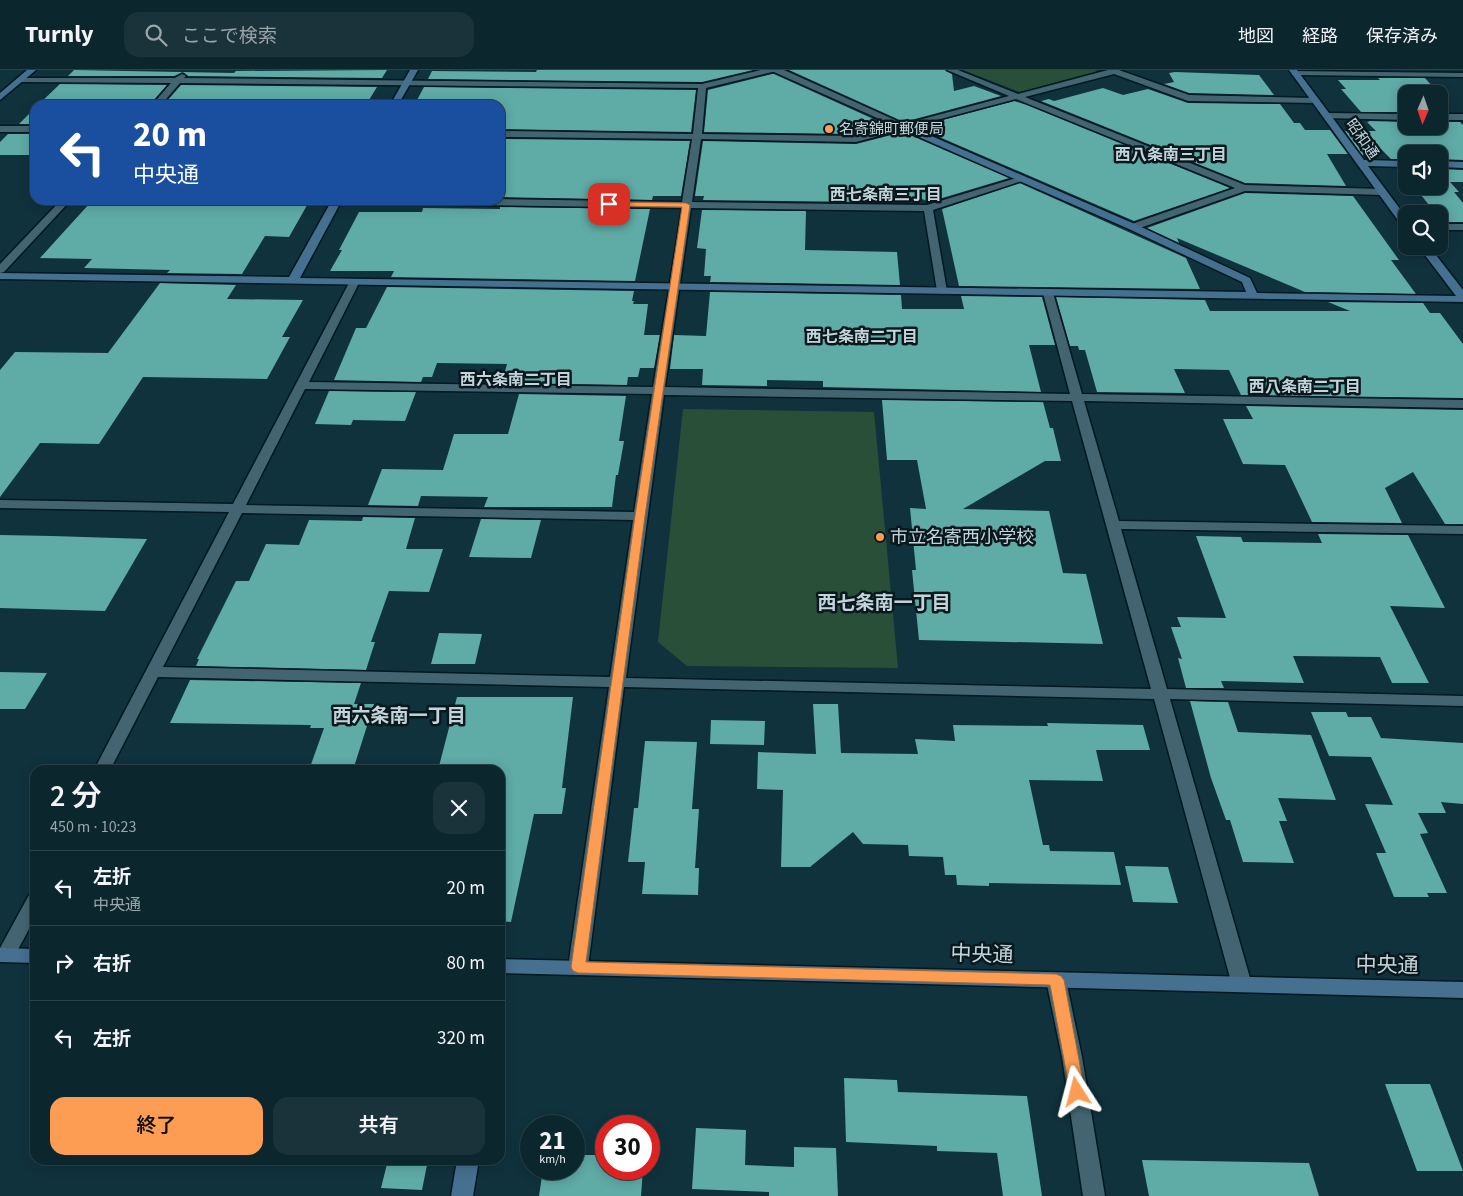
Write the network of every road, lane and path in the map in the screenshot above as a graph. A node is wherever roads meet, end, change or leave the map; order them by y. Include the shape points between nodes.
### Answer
1 (32, 70) edge
2 (188, 70) edge
3 (414, 70) edge
4 (772, 70) edge
5 (777, 70) edge
6 (951, 70) edge
7 (1114, 71) edge
8 (1294, 72) edge
9 (1463, 75) edge
10 (20, 80) junction
11 (179, 80) junction
12 (407, 82) junction
13 (702, 86) junction
14 (0, 97) edge
15 (1018, 97) junction
16 (161, 100) edge
17 (397, 100) edge
18 (1316, 101) junction
19 (1327, 116) junction
20 (1398, 117) edge
21 (1448, 117) edge
22 (1463, 117) edge
23 (906, 128) junction
24 (0, 129) edge
25 (30, 130) edge
26 (505, 134) edge
27 (697, 137) junction
28 (1360, 163) junction
29 (1398, 164) edge
30 (1448, 164) edge
31 (1463, 164) edge
32 (1023, 179) junction
33 (1244, 188) junction
34 (1382, 192) junction
35 (505, 202) edge
36 (61, 205) edge
37 (334, 205) edge
38 (686, 205) junction
39 (928, 208) junction
40 (1398, 213) edge
41 (1133, 227) junction
42 (1448, 227) edge
43 (1463, 227) edge
44 (1430, 255) edge
45 (0, 270) edge
46 (0, 276) edge
47 (292, 282) junction
48 (354, 283) junction
49 (674, 287) junction
50 (942, 291) junction
51 (1048, 293) junction
52 (1254, 296) junction
53 (1463, 298) edge
54 (302, 385) junction
55 (659, 391) junction
56 (1078, 398) junction
57 (1463, 404) edge
58 (0, 504) edge
59 (236, 508) junction
60 (640, 516) junction
61 (1113, 526) junction
62 (1463, 530) edge
63 (153, 672) junction
64 (617, 682) junction
65 (1161, 694) junction
66 (1463, 701) edge
67 (105, 765) edge
68 (30, 909) edge
69 (3, 955) edge
70 (30, 956) edge
71 (578, 967) junction
72 (505, 968) edge
73 (1056, 980) junction
74 (1242, 985) junction
75 (1463, 990) edge
76 (467, 1165) edge
77 (462, 1196) edge
78 (1094, 1196) edge

1 - 10 street
2 - 11 street
3 - 12 street
4 - 13 street
5 - 23 street
6 - 15 street
7 - 15 street
7 - 18 street via 1188,98
8 - 9 street
8 - 18 street, 昭和通
10 - 11 street
10 - 14 street
11 - 12 street
11 - 16 street
12 - 13 street
12 - 17 street
13 - 27 street
15 - 23 street
15 - 33 street
18 - 19 street, 昭和通
19 - 20 street
19 - 28 street, 昭和通
21 - 22 street
23 - 27 street via 856,140
23 - 32 street
24 - 25 street
26 - 27 street
27 - 38 street
28 - 29 street
28 - 34 street, 昭和通
30 - 31 street
32 - 39 street
32 - 41 street
33 - 34 street
33 - 41 street
34 - 40 street, 昭和通
35 - 38 street
36 - 45 street
37 - 47 street
38 - 39 street
38 - 49 street
39 - 50 street
41 - 52 street via 1246,280
42 - 43 street
44 - 53 street
46 - 47 street
47 - 48 street
48 - 49 street
48 - 54 street
49 - 50 street
49 - 55 street
50 - 51 street
51 - 52 street
51 - 56 street
52 - 53 street
54 - 55 street
54 - 59 street
55 - 56 street
55 - 60 street
56 - 57 street
56 - 61 street
58 - 59 street
59 - 60 street
59 - 63 street
60 - 64 street
61 - 62 street
61 - 65 street
63 - 64 street
63 - 67 street
64 - 65 street
64 - 71 street
65 - 66 street
65 - 74 street
68 - 69 street
69 - 70 street
71 - 72 street, 中央通
71 - 73 street, 中央通
73 - 74 street, 中央通
73 - 78 street
74 - 75 street, 中央通
76 - 77 street

